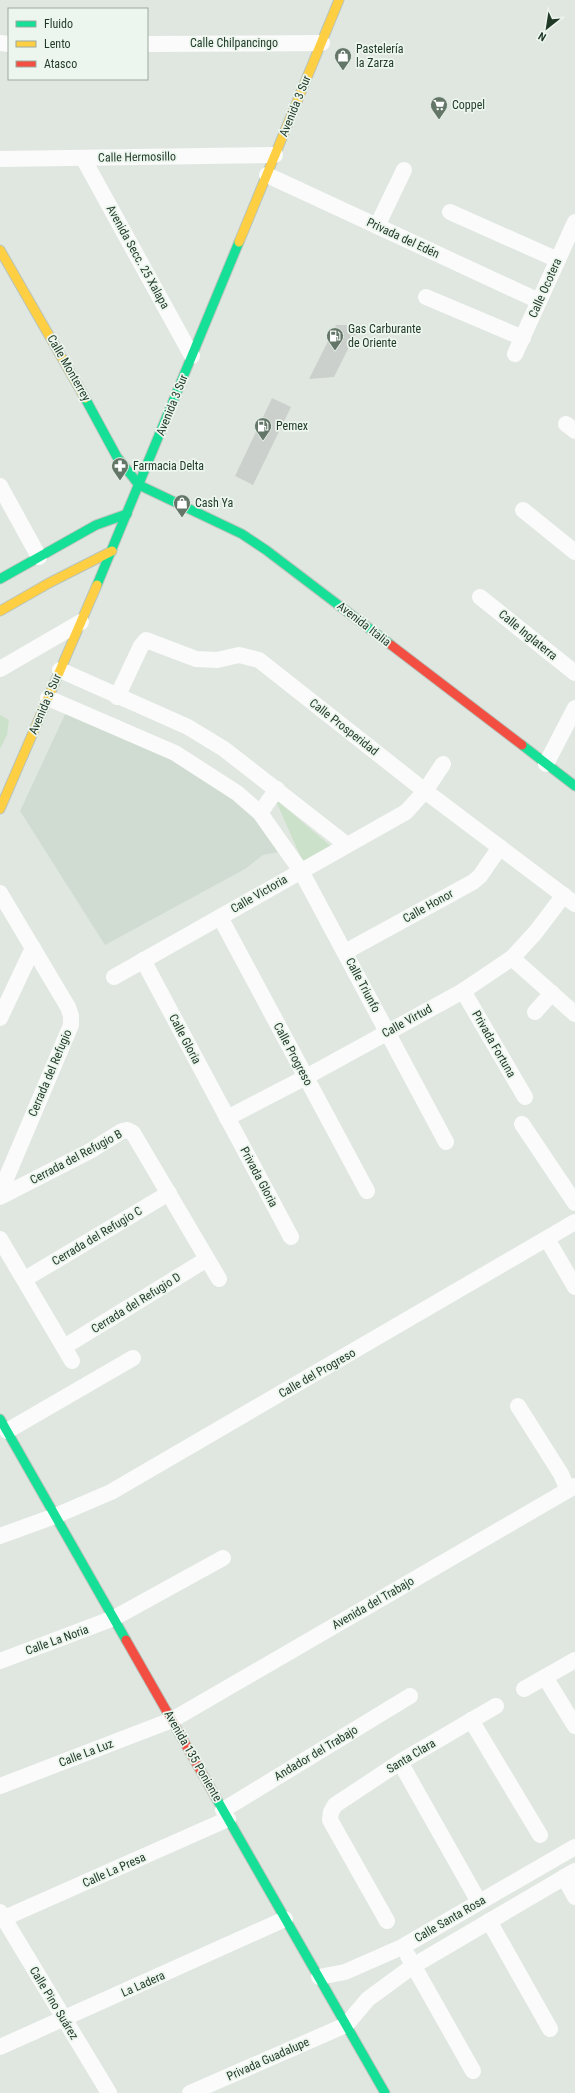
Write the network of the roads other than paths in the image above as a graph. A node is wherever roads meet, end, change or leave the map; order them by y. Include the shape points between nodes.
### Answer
1 (339, 0) edge
2 (322, 43) junction
3 (148, 44) edge
4 (275, 155) junction
5 (83, 158) junction
6 (0, 159) edge
7 (404, 170) dead end
8 (267, 175) junction
9 (450, 212) dead end
10 (575, 222) edge
11 (376, 226) junction
12 (0, 250) edge
13 (558, 260) junction
14 (426, 297) dead end
15 (539, 301) junction
16 (522, 338) junction
17 (515, 354) dead end
18 (192, 356) junction
19 (139, 485) junction
20 (0, 486) edge
21 (523, 510) dead end
22 (127, 514) junction
23 (112, 551) junction
24 (575, 552) edge
25 (39, 557) junction
26 (0, 579) edge
27 (480, 597) dead end
28 (0, 611) edge
29 (81, 622) junction
30 (0, 669) edge
31 (60, 670) junction
32 (575, 673) edge
33 (118, 697) junction
34 (48, 698) junction
35 (575, 708) edge
36 (443, 764) dead end
37 (546, 764) junction
38 (575, 786) edge
39 (277, 789) junction
40 (425, 791) junction
41 (0, 809) edge
42 (260, 813) junction
43 (347, 845) junction
44 (500, 847) junction
45 (301, 871) junction
46 (0, 894) edge
47 (569, 899) edge
48 (220, 917) junction
49 (33, 948) junction
50 (345, 952) junction
51 (512, 958) junction
52 (143, 960) junction
53 (114, 977) dead end
54 (463, 990) junction
55 (552, 993) junction
56 (535, 1012) dead end
57 (575, 1014) edge
58 (0, 1018) edge
59 (388, 1032) junction
60 (306, 1077) junction
61 (525, 1097) dead end
62 (227, 1118) junction
63 (522, 1124) dead end
64 (446, 1142) dead end
65 (367, 1191) dead end
66 (0, 1193) edge
67 (169, 1193) junction
68 (0, 1197) edge
69 (575, 1203) edge
70 (575, 1222) edge
71 (291, 1237) dead end
72 (547, 1238) junction
73 (0, 1239) edge
74 (207, 1259) junction
75 (25, 1279) junction
76 (219, 1279) dead end
77 (575, 1287) edge
78 (64, 1347) junction
79 (133, 1358) dead end
80 (72, 1361) dead end
81 (518, 1406) dead end
82 (3, 1425) edge
83 (571, 1488) edge
84 (55, 1516) junction
85 (0, 1536) edge
86 (223, 1558) dead end
87 (114, 1618) junction
88 (575, 1660) edge
89 (0, 1661) edge
90 (546, 1677) junction
91 (524, 1689) dead end
92 (410, 1696) dead end
93 (496, 1706) dead end
94 (172, 1720) junction
95 (472, 1720) junction
96 (575, 1726) edge
97 (400, 1762) junction
98 (0, 1786) edge
99 (226, 1814) junction
100 (540, 1835) dead end
101 (575, 1847) edge
102 (569, 1874) edge
103 (575, 1897) edge
104 (479, 1902) junction
105 (1, 1917) edge
106 (286, 1919) junction
107 (387, 1921) dead end
108 (489, 1921) junction
109 (402, 1947) junction
110 (413, 1966) junction
111 (319, 1977) junction
112 (65, 2019) junction
113 (346, 2025) junction
114 (550, 2028) dead end
115 (0, 2047) edge
116 (473, 2071) dead end
117 (109, 2093) edge
118 (190, 2093) edge
119 (385, 2093) edge

1 - 2 main road, Avenida 3 Sur
2 - 3 street, Calle Chilpancingo
2 - 4 main road, Avenida 3 Sur
4 - 5 street, Calle Hermosillo
4 - 8 main road, Avenida 3 Sur
5 - 6 street, Calle Hermosillo
5 - 18 street, Avenida Secc. 25 Xalapa
7 - 11 street
8 - 11 street, Privada del Edén
8 - 18 main road, Avenida 3 Sur
9 - 13 street
10 - 13 street, Calle Ocotera
11 - 15 street, Privada del Edén
12 - 19 main road, Calle Monterrey via 95,414 117,457
13 - 15 street, Calle Ocotera
14 - 16 street
15 - 16 street, Calle Ocotera
16 - 17 street, Calle Ocotera
18 - 19 main road, Avenida 3 Sur
19 - 22 main road, Avenida 3 Sur
19 - 37 main road, Avenida Italia via 210,516 266,550
20 - 25 street
21 - 24 street
22 - 23 main road, Avenida 3 Sur
22 - 25 main road via 96,525
23 - 28 main road
23 - 29 main road, Avenida 3 Sur
25 - 26 main road
27 - 32 street, Calle Inglaterra
29 - 30 street
29 - 31 main road, Avenida 3 Sur
31 - 33 street
31 - 34 main road, Avenida 3 Sur
33 - 39 street via 188,727 224,749
33 - 40 street, Calle Prosperidad via 146,640 196,659 217,660 239,655 248,656 259,660
34 - 41 main road, Avenida 3 Sur
34 - 42 street, Calle Triunfo via 175,753 237,793
35 - 37 street
36 - 40 street
37 - 38 main road, Avenida Italia
39 - 42 street
39 - 43 street
40 - 43 street, Calle Victoria via 406,812
40 - 44 street, Calle Prosperidad
42 - 45 street, Calle Triunfo
43 - 45 street, Calle Victoria
44 - 47 street, Calle Prosperidad
44 - 50 street, Calle Honor via 473,882
45 - 48 street, Calle Victoria
45 - 50 street, Calle Triunfo
46 - 49 street, Cerrada del Refugio
47 - 51 street, Calle Virtud
48 - 52 street, Calle Victoria
48 - 60 street, Calle Progreso
49 - 58 street
49 - 66 street, Cerrada del Refugio via 68,1008 71,1025
50 - 59 street, Calle Triunfo
51 - 54 street, Calle Virtud
51 - 55 street
52 - 53 street, Calle Victoria
52 - 62 street, Calle Gloria
54 - 59 street, Calle Virtud
54 - 61 street, Privada Fortuna
55 - 56 street
55 - 57 street
59 - 60 street, Calle Virtud
59 - 64 street, Calle Triunfo
60 - 62 street, Calle Virtud
60 - 65 street, Calle Progreso
62 - 71 street, Privada Gloria
63 - 69 street
67 - 68 street, Cerrada del Refugio B via 133,1133 127,1130
67 - 74 street
67 - 75 street, Cerrada del Refugio C
70 - 72 street, Calle del Progreso
72 - 77 street
72 - 84 street, Calle del Progreso via 111,1492
73 - 75 street
74 - 76 street
74 - 78 street, Cerrada del Refugio D
75 - 78 street
78 - 80 street
79 - 82 street
81 - 83 street
82 - 84 main road, Avenida 135 Poniente
83 - 94 street, Avenida del Trabajo
84 - 85 street, Calle del Progreso
84 - 87 main road, Avenida 135 Poniente
86 - 87 street, Calle La Noria
87 - 89 street, Calle La Noria
87 - 94 main road, Avenida 135 Poniente
88 - 90 street
90 - 91 street
90 - 96 street
92 - 99 street, Andador del Trabajo
93 - 95 street, Santa Clara
94 - 98 street, Calle La Luz
94 - 99 main road, Avenida 135 Poniente
95 - 97 street, Santa Clara
95 - 100 street
97 - 104 street
97 - 107 street, Santa Clara via 335,1805 330,1820
99 - 105 street, Calle La Presa
99 - 106 main road, Avenida 135 Poniente
101 - 104 street, Calle Santa Rosa
102 - 103 street
102 - 108 street, Calle Santa Rosa
104 - 109 street, Calle Santa Rosa
105 - 112 street, Calle Pino Suárez
106 - 111 main road, Avenida 135 Poniente
106 - 112 street, La Ladera
108 - 110 street, Calle Santa Rosa
108 - 114 street
109 - 110 street
109 - 111 street, Calle Santa Rosa via 345,1972
110 - 113 street, Calle Santa Rosa via 368,1999
110 - 116 street
111 - 113 main road, Avenida 135 Poniente
112 - 115 street, La Ladera
112 - 117 street, Calle Pino Suárez
113 - 118 street, Privada Guadalupe
113 - 119 main road, Avenida 135 Poniente

